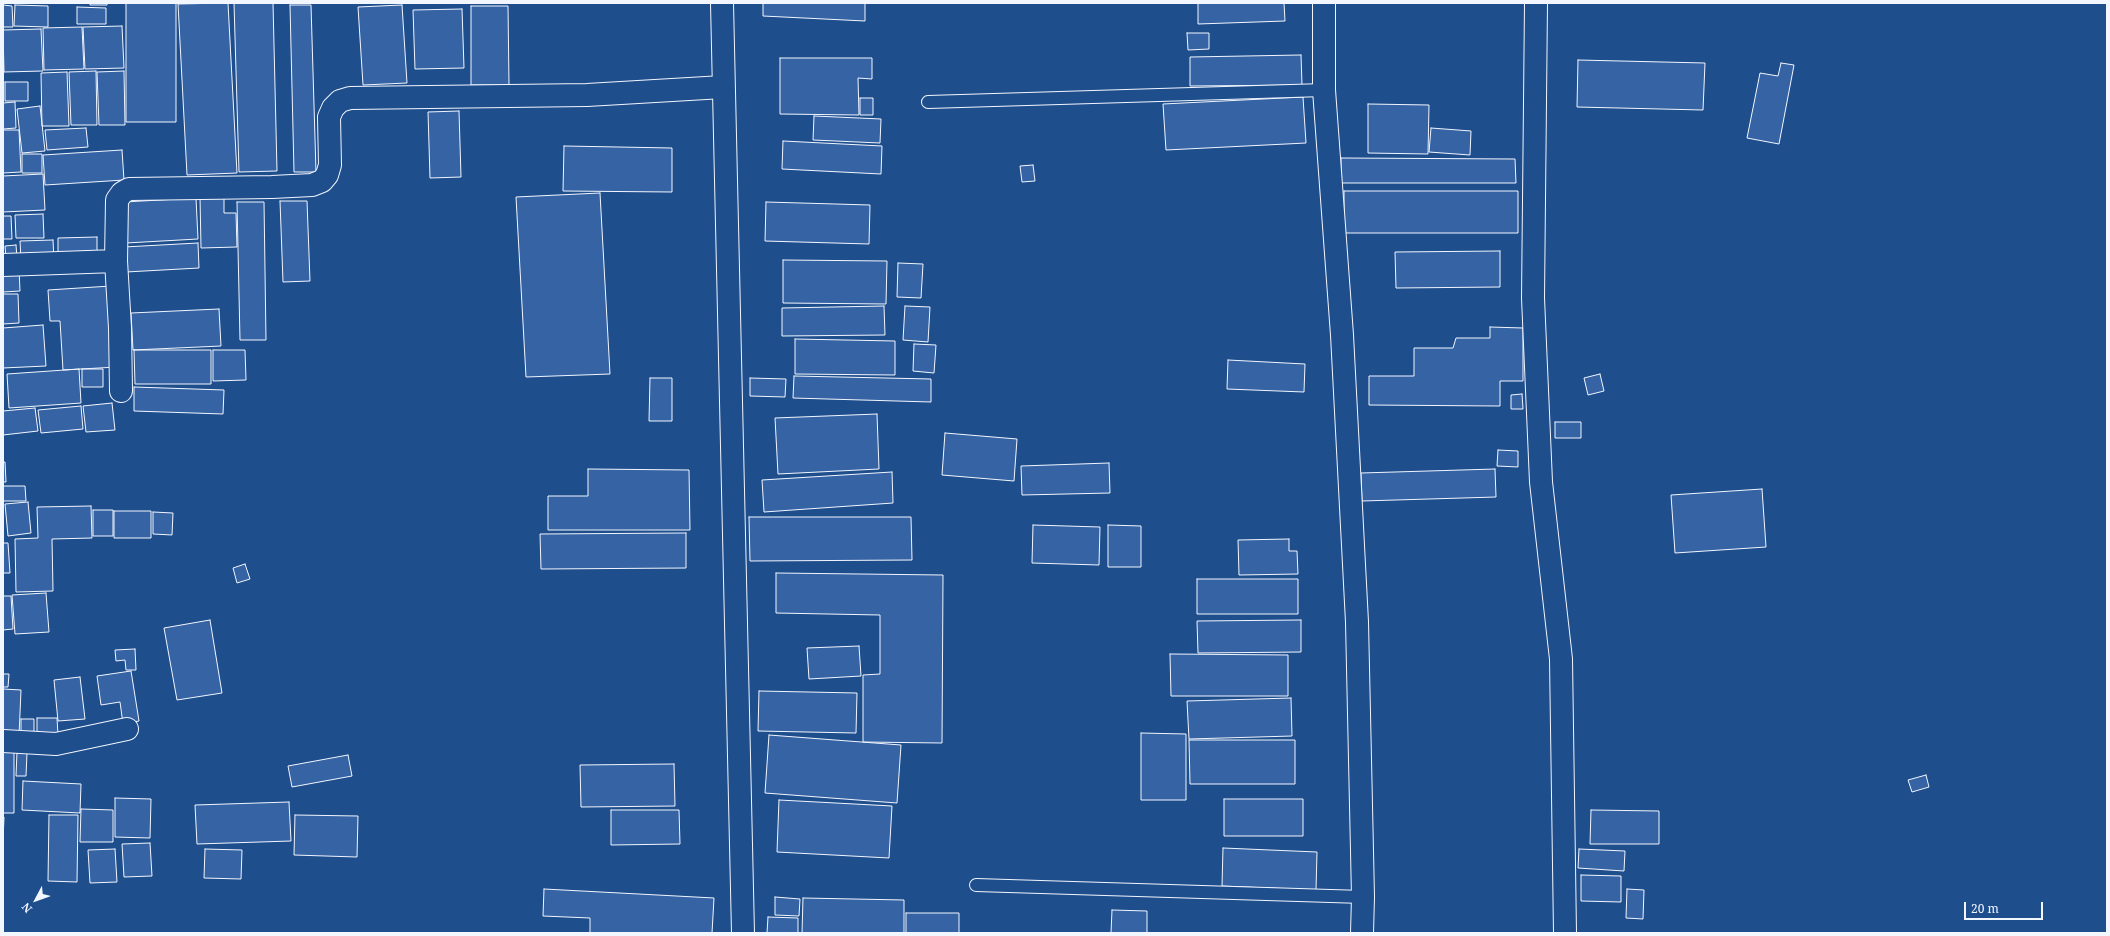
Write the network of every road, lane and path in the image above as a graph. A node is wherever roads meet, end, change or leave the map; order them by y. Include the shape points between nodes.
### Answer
1 (722, 3) edge
2 (1324, 3) edge
3 (1536, 3) edge
4 (723, 87) junction
5 (1324, 90) junction
6 (928, 102) dead end
7 (116, 261) junction
8 (3, 265) edge
9 (120, 391) dead end
10 (127, 729) dead end
11 (3, 741) edge
12 (976, 885) dead end
13 (1363, 898) junction
14 (743, 933) edge
15 (1362, 933) edge
16 (1566, 933) edge

1 - 4 street
2 - 5 street
3 - 16 street via 1533,298 1541,482 1561,659
4 - 7 street via 587,95 350,98 340,101 329,117 330,165 328,175 322,181 312,185 272,187 129,189 122,193 117,200
4 - 14 street
5 - 6 lane
5 - 13 street via 1342,335 1357,622
7 - 8 street
7 - 9 street
10 - 11 street via 56,744
12 - 13 lane
13 - 15 street

